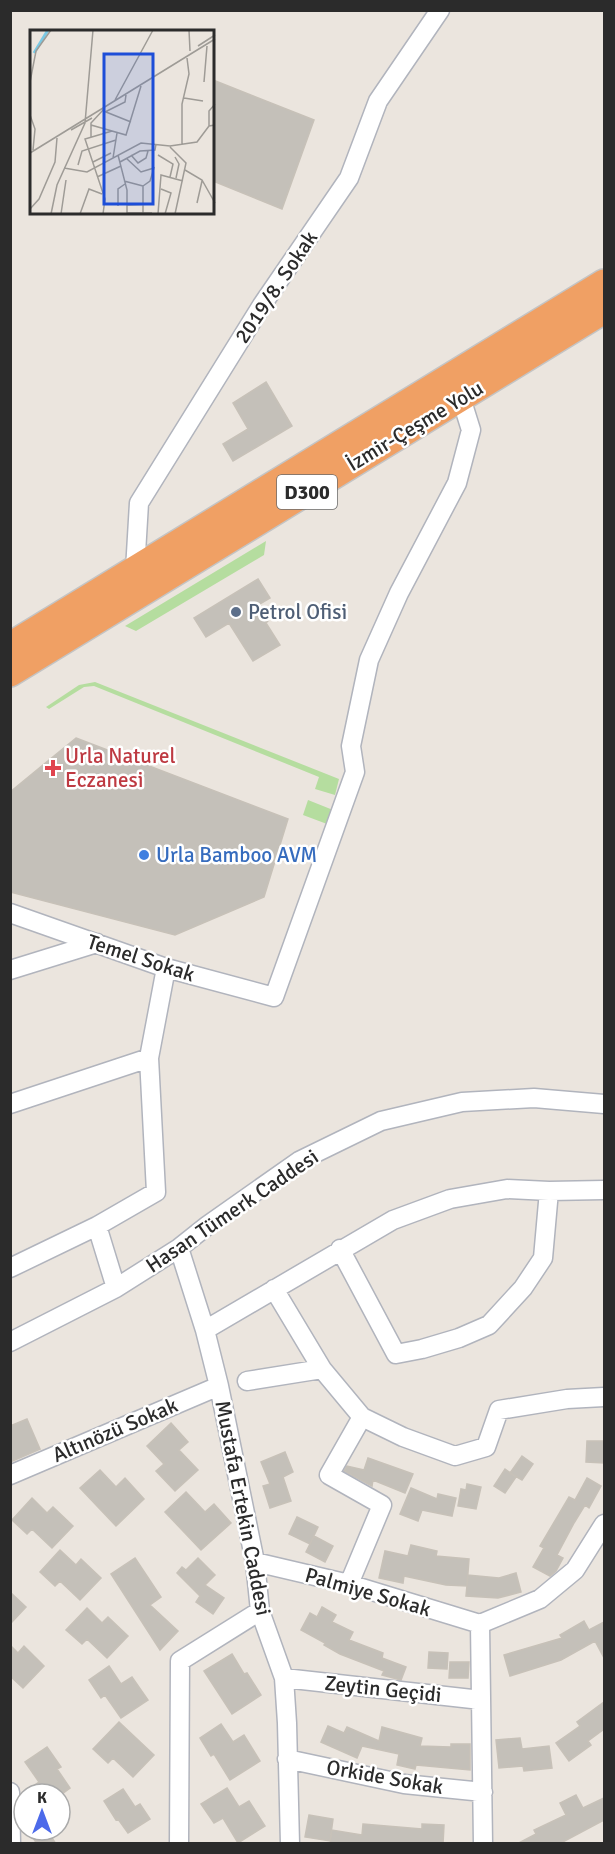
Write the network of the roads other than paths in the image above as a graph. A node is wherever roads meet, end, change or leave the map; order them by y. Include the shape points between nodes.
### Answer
1 (440, 10) edge
2 (604, 283) edge
3 (604, 310) edge
4 (461, 398) junction
5 (135, 570) junction
6 (10, 646) edge
7 (10, 673) edge
8 (10, 913) edge
9 (97, 943) junction
10 (166, 968) junction
11 (10, 970) edge
12 (149, 1058) junction
13 (10, 1104) edge
14 (604, 1104) edge
15 (604, 1190) edge
16 (549, 1191) junction
17 (97, 1226) junction
18 (179, 1248) junction
19 (340, 1249) junction
20 (10, 1268) edge
21 (116, 1288) junction
22 (274, 1289) junction
23 (205, 1330) junction
24 (10, 1342) edge
25 (322, 1369) junction
26 (247, 1381) dead end
27 (219, 1386) junction
28 (604, 1397) edge
29 (362, 1417) junction
30 (10, 1475) edge
31 (604, 1524) edge
32 (255, 1562) junction
33 (350, 1584) junction
34 (260, 1611) junction
35 (480, 1624) junction
36 (284, 1678) junction
37 (481, 1700) junction
38 (287, 1759) junction
39 (10, 1792) edge
40 (483, 1792) junction
41 (10, 1844) edge
42 (179, 1844) edge
43 (290, 1844) edge
44 (483, 1844) edge

1 - 5 street, 2019/8. Sokak via 378,101 349,178 262,305 139,503
2 - 5 highway, İzmir-Çeşme Yolu / D300
3 - 4 highway, İzmir-Çeşme Yolu / D300
4 - 7 highway, İzmir-Çeşme Yolu / D300
4 - 10 street, Temel Sokak via 471,430 458,483 399,592 369,660 351,746 355,772 274,997
5 - 6 highway, İzmir-Çeşme Yolu / D300
8 - 9 street, Temel Sokak
9 - 10 street, Temel Sokak
9 - 11 street
10 - 12 street
12 - 13 street
12 - 17 street via 156,1192
14 - 18 street, Hasan Tümerk Caddesi via 534,1098 462,1102 381,1121 299,1161
15 - 16 street
16 - 19 street via 507,1189 450,1199 393,1220
16 - 19 street via 543,1258 523,1288 489,1325 422,1350 396,1354
17 - 20 street
17 - 21 street
18 - 21 street, Hasan Tümerk Caddesi
18 - 23 street, Mustafa Ertekin Caddesi
19 - 22 street
21 - 24 street, Hasan Tümerk Caddesi
22 - 23 street
22 - 25 street
23 - 27 street, Mustafa Ertekin Caddesi
25 - 26 street
25 - 29 street
27 - 30 street, Altınözü Sokak
27 - 32 street, Mustafa Ertekin Caddesi
28 - 29 street via 499,1410 486,1447 455,1456
29 - 33 street via 329,1475 382,1505
31 - 35 street via 575,1570 540,1599
32 - 33 street, Palmiye Sokak
32 - 34 street, Mustafa Ertekin Caddesi
33 - 35 street, Palmiye Sokak
34 - 36 street, Mustafa Ertekin Caddesi
34 - 42 street via 180,1661
35 - 37 street
36 - 37 street, Zeytin Geçidi
36 - 38 street, Mustafa Ertekin Caddesi
37 - 40 street
38 - 40 street, Orkide Sokak via 404,1784
38 - 43 street, Mustafa Ertekin Caddesi
39 - 41 street
40 - 44 street

